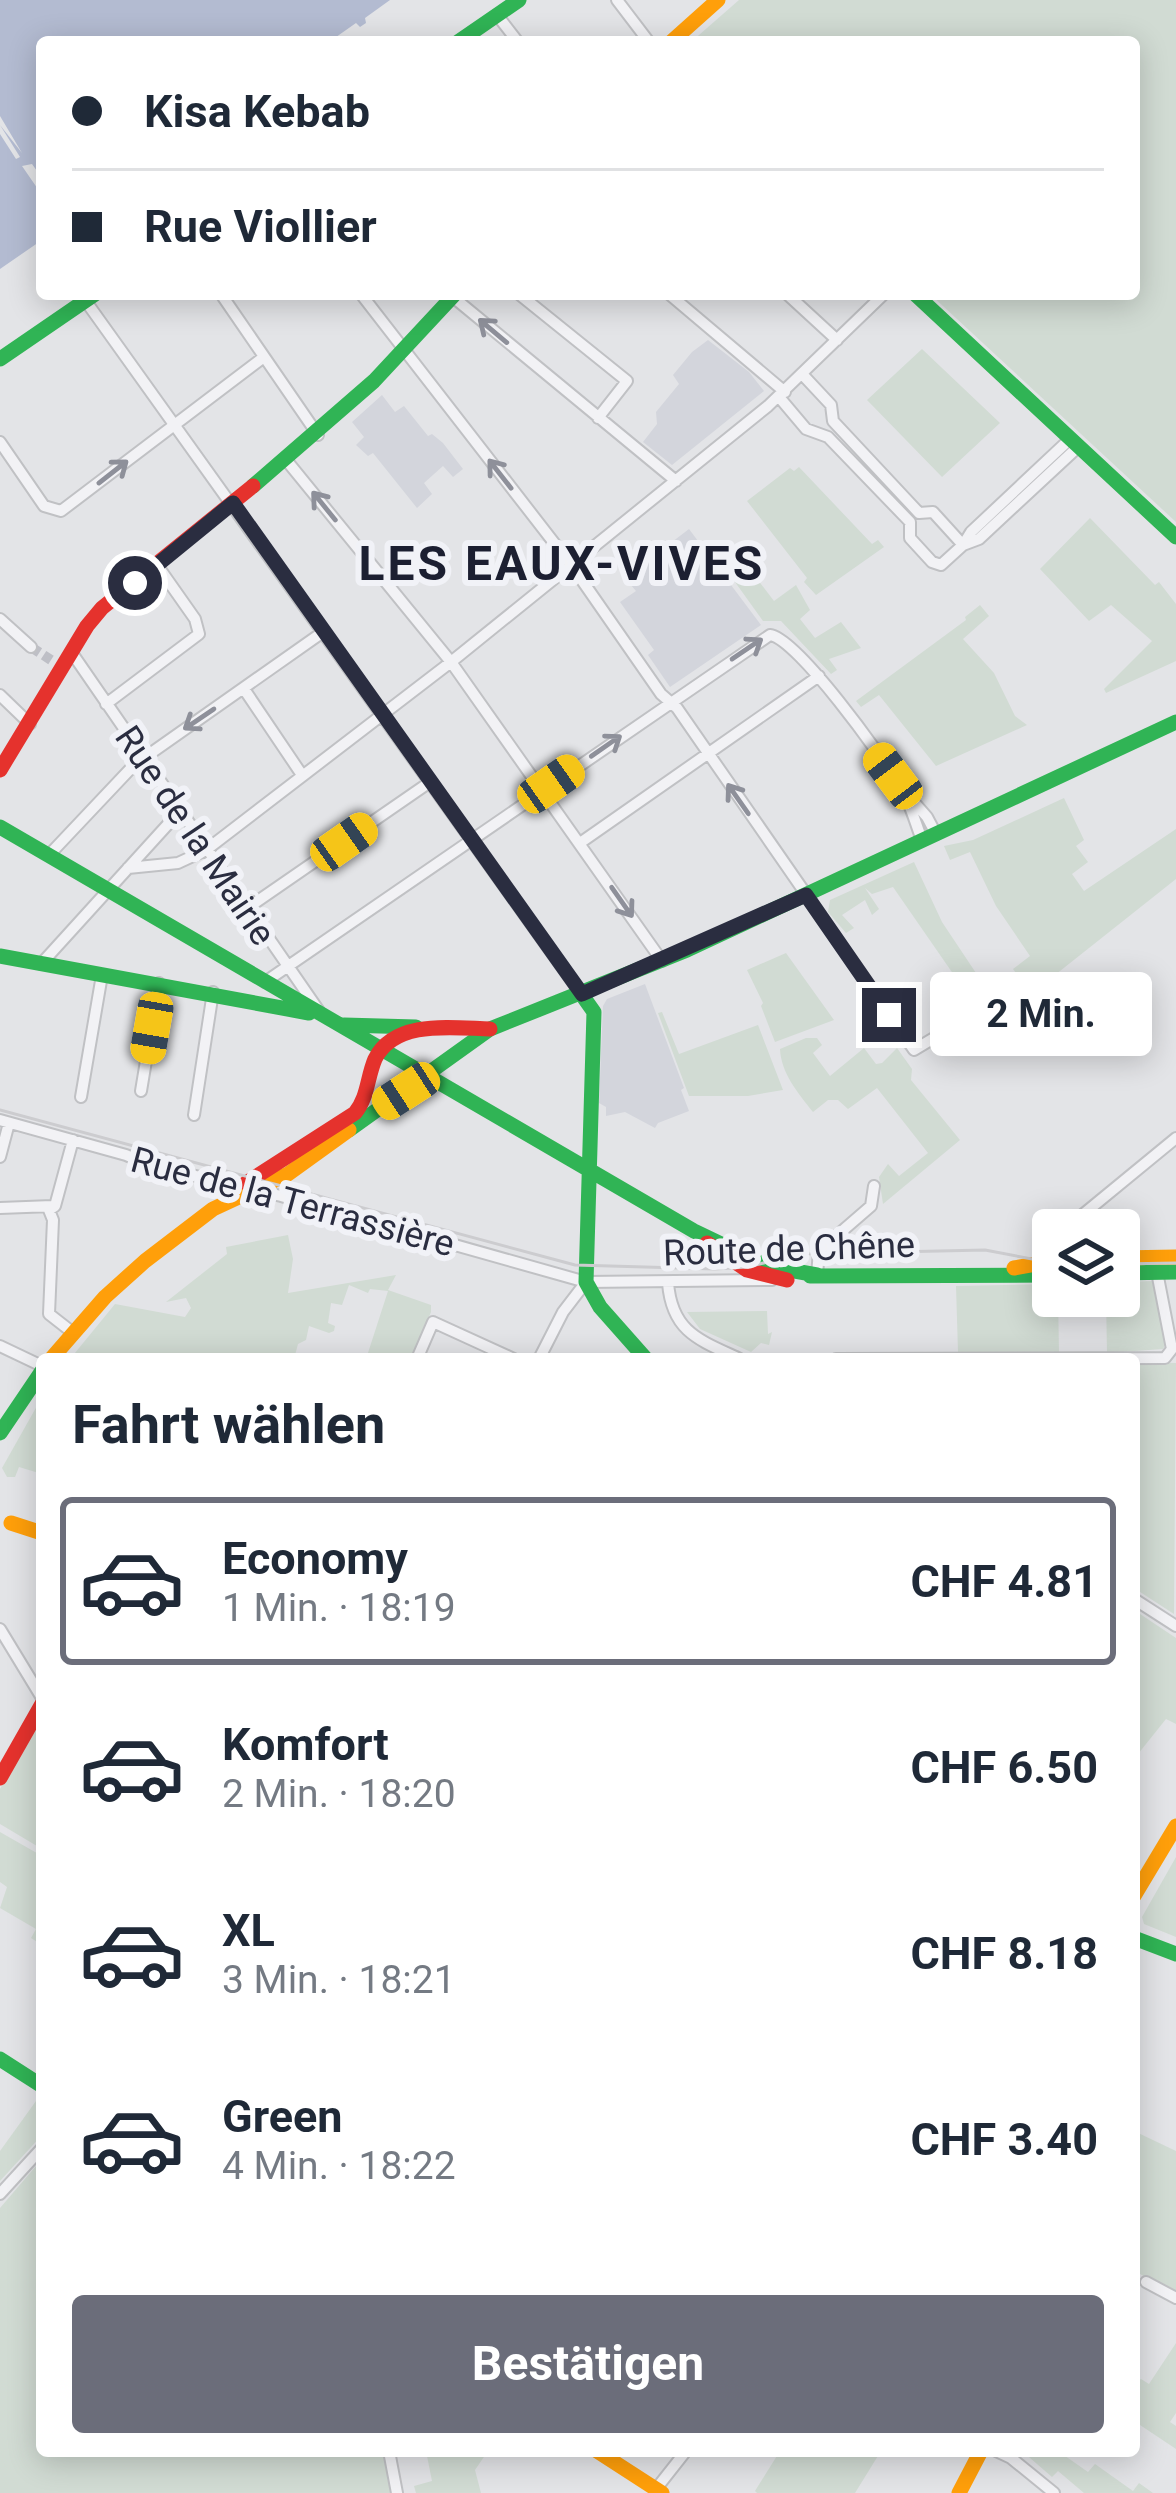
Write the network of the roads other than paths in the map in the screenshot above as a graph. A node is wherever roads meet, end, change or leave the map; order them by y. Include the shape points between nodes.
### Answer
1 (519, 0) edge
2 (616, 0) edge
3 (718, 0) edge
4 (497, 15) junction
5 (467, 36) edge
6 (513, 36) edge
7 (645, 36) edge
8 (678, 36) edge
9 (86, 300) edge
10 (92, 300) edge
11 (225, 300) edge
12 (366, 300) edge
13 (451, 300) edge
14 (459, 300) edge
15 (526, 300) edge
16 (676, 300) edge
17 (692, 300) edge
18 (794, 300) edge
19 (878, 300) edge
20 (921, 300) edge
21 (686, 308) junction
22 (837, 340) junction
23 (406, 353) junction
24 (264, 357) junction
25 (0, 359) edge
26 (802, 374) junction
27 (782, 394) junction
28 (598, 418) junction
29 (833, 421) junction
30 (175, 423) junction
31 (820, 434) junction
32 (318, 435) junction
33 (0, 442) edge
34 (1074, 443) junction
35 (286, 460) junction
36 (676, 481) junction
37 (233, 503) junction
38 (914, 517) junction
39 (1176, 536) edge
40 (963, 545) junction
41 (157, 565) junction
42 (572, 566) junction
43 (0, 620) edge
44 (323, 632) junction
45 (31, 647) tunnel mouth
46 (62, 660) junction
47 (451, 662) junction
48 (819, 676) junction
49 (244, 689) junction
50 (0, 695) edge
51 (670, 702) junction
52 (106, 704) junction
53 (383, 713) junction
54 (1176, 722) edge
55 (30, 724) junction
56 (708, 755) junction
57 (143, 758) junction
58 (0, 770) edge
59 (302, 775) junction
60 (430, 782) junction
61 (542, 790) junction
62 (180, 812) junction
63 (0, 826) edge
64 (929, 836) junction
65 (472, 839) junction
66 (580, 843) junction
67 (206, 850) junction
68 (49, 855) junction
69 (128, 868) junction
70 (108, 890) junction
71 (806, 895) junction
72 (246, 909) junction
73 (0, 956) edge
74 (662, 962) junction
75 (40, 964) junction
76 (287, 967) junction
77 (102, 975) junction
78 (265, 982) junction
79 (159, 983) junction
80 (213, 992) junction
81 (582, 994) junction
82 (987, 1006) dead end
83 (328, 1019) junction
84 (429, 1029) junction
85 (490, 1029) junction
86 (380, 1049) junction
87 (428, 1076) junction
88 (369, 1079) junction
89 (141, 1091) dead end
90 (81, 1097) dead end
91 (384, 1105) junction
92 (354, 1114) junction
93 (194, 1115) dead end
94 (4, 1121) edge
95 (1176, 1138) edge
96 (73, 1140) junction
97 (0, 1156) edge
98 (591, 1171) junction
99 (874, 1186) dead end
100 (245, 1188) junction
101 (56, 1206) junction
102 (0, 1208) edge
103 (1090, 1209) edge
104 (694, 1231) junction
105 (1176, 1257) edge
106 (1140, 1258) edge
107 (1032, 1265) edge
108 (994, 1272) junction
109 (1157, 1272) junction
110 (1176, 1272) edge
111 (1140, 1273) edge
112 (1032, 1274) edge
113 (817, 1275) junction
114 (777, 1280) junction
115 (586, 1282) junction
116 (668, 1283) junction
117 (71, 1332) junction
118 (0, 1346) edge
119 (55, 1353) edge
120 (420, 1353) edge
121 (501, 1353) edge
122 (541, 1353) edge
123 (641, 1353) edge
124 (727, 1353) edge
125 (1140, 1358) edge
126 (36, 1365) edge
127 (36, 1377) edge
128 (0, 1433) edge
129 (4, 1520) edge
130 (36, 1531) edge
131 (1140, 1603) edge
132 (1176, 1626) edge
133 (0, 1628) edge
134 (36, 1691) edge
135 (36, 1712) edge
136 (0, 1777) edge
137 (1176, 1826) edge
138 (1140, 1886) edge
139 (1140, 1940) edge
140 (1157, 1946) junction
141 (1140, 1951) edge
142 (1176, 1954) edge
143 (4, 2067) edge
144 (36, 2083) edge
145 (36, 2155) edge
146 (0, 2194) edge
147 (1146, 2282) dead end
148 (1176, 2299) edge
149 (390, 2457) edge
150 (606, 2457) edge
151 (682, 2457) edge
152 (978, 2457) edge
153 (1009, 2457) edge
154 (659, 2491) edge
155 (397, 2493) edge
156 (959, 2493) edge
157 (1054, 2493) edge

1 - 4 main road
2 - 7 street
3 - 8 main road
4 - 5 main road
4 - 6 street
9 - 25 main road
10 - 30 street
11 - 24 street
12 - 23 street
13 - 23 main road
28 -> 14 street
15 - 28 street via 627,381
16 - 21 street
17 - 21 street
18 - 22 street
19 - 22 street
20 - 34 main road
21 - 27 street
22 - 26 street
23 - 32 main road
42 -> 23 street
24 - 30 street
24 - 32 street
26 - 27 street
26 - 29 street via 831,405
27 - 31 street via 806,429
27 - 36 street
28 - 36 street
29 - 31 street
29 - 38 street
33 -> 30 street via 49,510 65,509
30 - 37 street
31 - 38 street
32 - 35 main road
34 - 39 main road
34 - 40 street
35 - 37 main road
47 -> 35 street
36 - 42 street
37 - 41 main road
37 - 44 street
38 - 40 street via 933,512
38 - 40 street via 910,538 932,562 941,566
41 - 46 main road via 102,608
41 - 52 street via 199,634
42 - 47 street
42 - 51 street
43 - 45 street
44 - 49 street
44 - 53 street
46 - 52 street, Rue de la Mairie
46 - 55 main road
47 - 53 street
47 - 61 street
51 -> 48 street via 770,635
48 - 56 street
48 - 64 street
49 -> 57 street
49 - 59 street
50 - 55 street
51 - 56 street
61 -> 51 street
52 - 57 street, Rue de la Mairie
53 - 59 street
53 - 60 street
54 - 64 main road
55 - 58 main road
56 - 66 street
71 -> 56 street
57 - 62 street, Rue de la Mairie
57 - 68 street
59 - 67 street
60 - 65 street
60 - 72 street
61 - 65 street
61 - 66 street
62 - 67 street, Rue de la Mairie
62 - 69 street
63 - 68 main road
64 - 71 main road
65 - 76 street
65 - 81 street
66 -> 74 street
67 - 69 street via 178,863
67 - 72 street, Rue de la Mairie
68 - 70 main road
69 - 70 street
70 - 75 street
70 - 78 main road
71 - 74 main road
71 - 82 street via 914,1050
72 - 76 street, Rue de la Mairie
73 - 75 main road
74 - 81 main road
75 - 77 main road
76 - 78 street
76 - 83 street, Rue de la Mairie
77 - 79 main road
77 - 90 street
78 - 80 main road
78 - 83 main road
79 - 80 main road
79 - 89 street
80 - 83 main road
80 - 93 street
81 - 85 main road
81 - 98 main road via 594,1011
83 - 84 main road
83 - 86 main road
84 - 85 main road
84 - 86 main road
85 - 87 main road
86 - 87 main road
86 - 88 main road
87 - 91 main road
87 - 98 main road
88 - 91 main road via 372,1098
88 - 92 main road
91 - 92 main road
91 - 100 main road via 288,1174
92 - 100 main road
94 - 96 street, Rue de la Terrassière
94 - 97 street
95 - 103 street
96 - 100 street, Rue de la Terrassière
96 - 101 street
98 - 104 main road
98 - 115 main road
99 - 113 street via 871,1206 819,1251
100 - 115 street, Rue de la Terrassière
100 - 117 main road via 145,1261
101 - 102 street
101 - 117 street via 49,1210 50,1314
104 - 113 main road via 769,1267
104 - 114 main road via 742,1268
105 - 106 main road
107 - 108 main road, Route de Chêne
108 - 112 main road, Route de Chêne
108 - 113 main road, Route de Chêne
109 - 110 main road
109 - 111 main road
109 - 125 street via 1172,1348 1165,1358
113 - 114 main road, Route de Chêne
114 - 116 street, Route de Chêne
115 - 116 street, Route de Chêne
115 - 122 street
115 - 123 main road
116 - 124 street via 683,1327
117 - 119 main road
118 - 126 street
120 - 121 street via 433,1322
127 - 128 main road
129 - 130 main road
131 - 132 street
133 - 134 street
135 - 136 main road
137 - 138 main road
139 - 140 main road
140 - 141 main road
140 - 142 main road
143 - 144 main road
145 - 146 street
147 - 148 street
149 - 155 street
150 - 154 main road
151 - 154 street
152 - 156 main road
153 - 157 street

